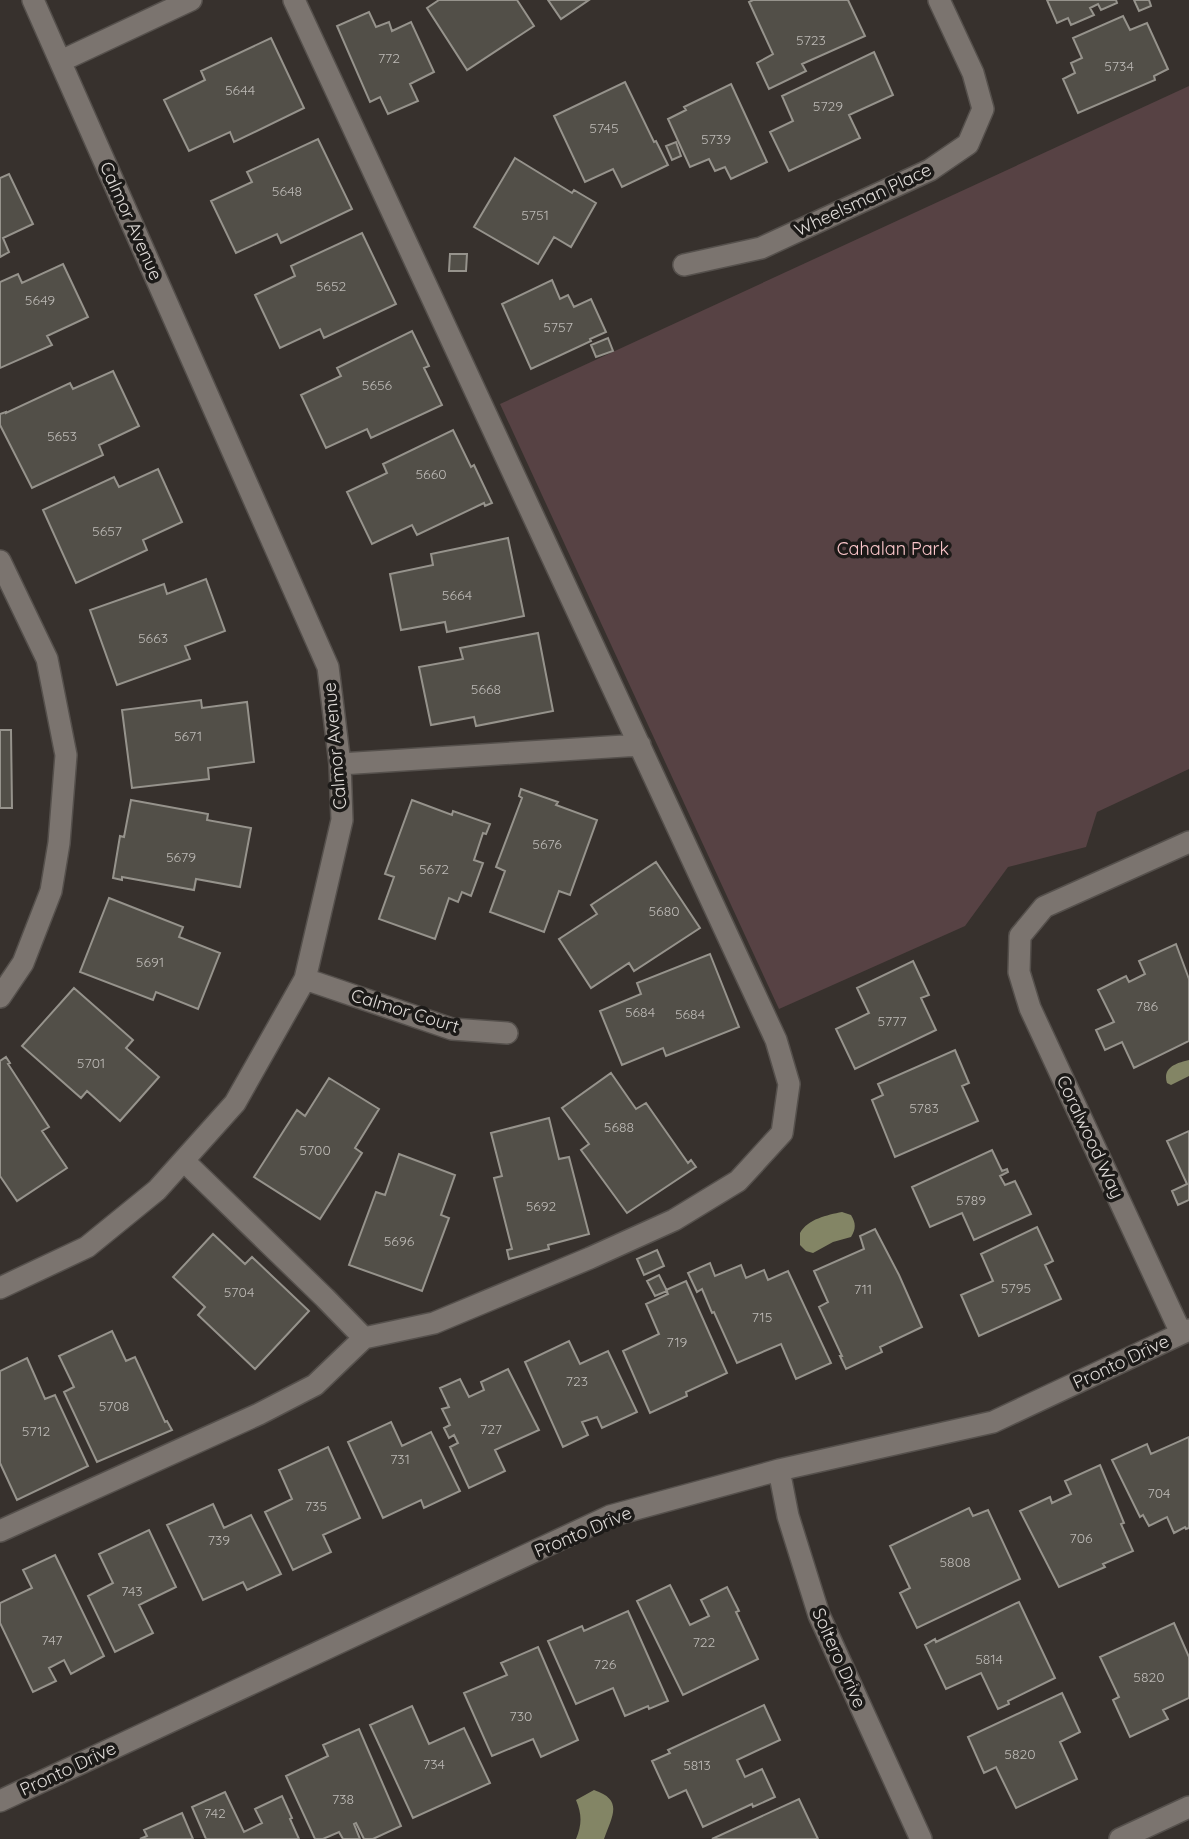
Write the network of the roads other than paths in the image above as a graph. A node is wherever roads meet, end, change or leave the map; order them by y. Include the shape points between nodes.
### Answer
1 (33, 0) edge
2 (191, 0) edge
3 (294, 0) edge
4 (939, 0) edge
5 (61, 61) junction
6 (684, 265) dead end
7 (0, 561) edge
8 (640, 746) junction
9 (340, 764) junction
10 (1189, 842) edge
11 (305, 979) junction
12 (0, 997) edge
13 (507, 1033) dead end
14 (184, 1161) junction
15 (0, 1288) edge
16 (1185, 1332) edge
17 (364, 1338) junction
18 (779, 1470) junction
19 (0, 1531) edge
20 (0, 1801) edge
21 (1189, 1807) edge
22 (921, 1839) edge
23 (1120, 1839) edge

1 - 5 street, Calmor Avenue
2 - 5 street
3 - 8 street
4 - 6 street, Wheelsman Place via 973,73 983,109 968,144 930,170 761,248
5 - 9 street, Calmor Avenue via 328,667
7 - 12 street via 47,659 66,755 51,891 23,963
8 - 9 street
8 - 17 street via 776,1040 789,1084 782,1133 738,1181 674,1220 434,1323
9 - 11 street, Calmor Avenue via 342,820
10 - 16 street, Coralwood Way via 1044,907 1020,936 1019,972 1030,1008
11 - 13 street, Calmor Court via 452,1029
11 - 14 street, Calmor Avenue via 235,1103
14 - 15 street, Calmor Avenue via 157,1190 87,1247
14 - 17 street
16 - 18 street, Pronto Drive via 993,1422
17 - 19 street via 315,1385
18 - 20 street, Pronto Drive via 610,1516
18 - 22 street, Soltero Drive via 819,1615
21 - 23 street

